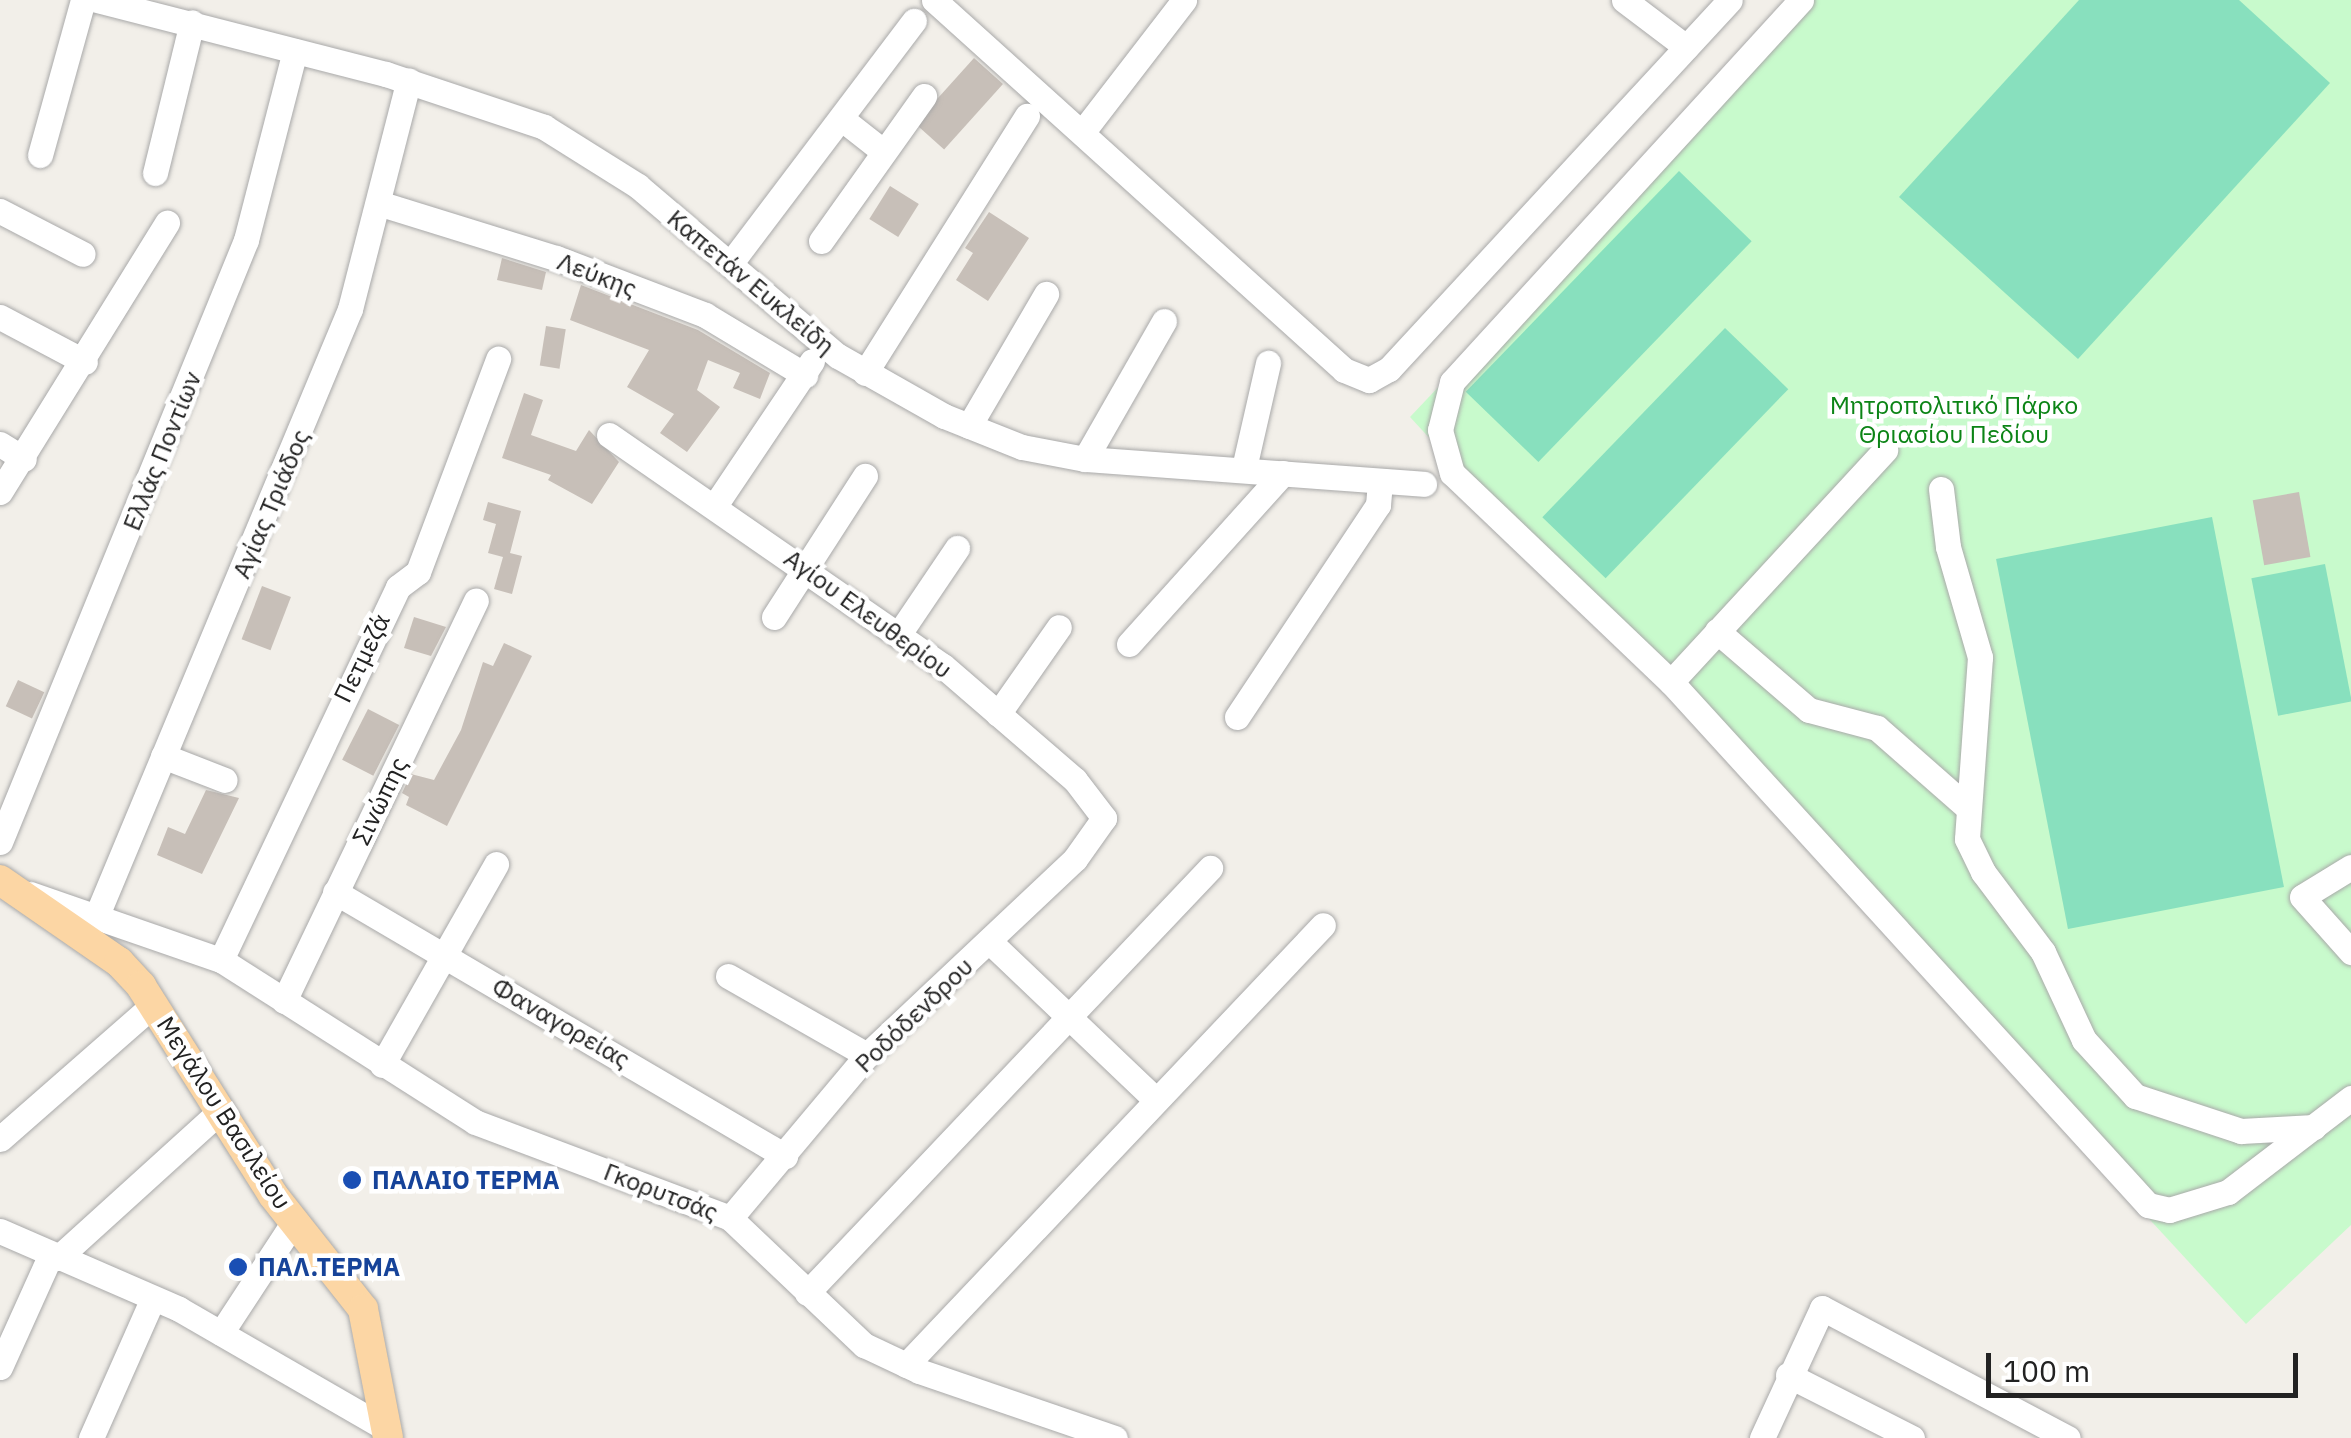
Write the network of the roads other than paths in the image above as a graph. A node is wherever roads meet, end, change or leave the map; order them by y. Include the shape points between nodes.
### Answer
1 (83, 0) edge
2 (97, 0) edge
3 (934, 0) edge
4 (1184, 0) edge
5 (1624, 0) edge
6 (1730, 0) edge
7 (1801, 0) edge
8 (139, 4) edge
9 (914, 21) dead end
10 (192, 22) junction
11 (1686, 46) junction
12 (295, 50) junction
13 (408, 80) junction
14 (924, 96) dead end
15 (1027, 116) dead end
16 (842, 119) junction
17 (1084, 130) junction
18 (884, 152) junction
19 (40, 155) dead end
20 (156, 173) dead end
21 (378, 203) junction
22 (0, 211) edge
23 (166, 223) dead end
24 (821, 241) dead end
25 (83, 254) dead end
26 (730, 264) junction
27 (1046, 294) dead end
28 (0, 318) edge
29 (1164, 321) dead end
30 (822, 343) junction
31 (498, 359) dead end
32 (85, 362) junction
33 (1268, 363) dead end
34 (866, 372) junction
35 (805, 374) junction
36 (969, 426) junction
37 (610, 435) dead end
38 (0, 444) edge
39 (1885, 450) dead end
40 (1085, 459) junction
41 (24, 460) junction
42 (1244, 468) junction
43 (1283, 473) junction
44 (864, 476) dead end
45 (1380, 482) junction
46 (1424, 484) dead end
47 (1942, 488) dead end
48 (0, 492) edge
49 (716, 504) junction
50 (958, 548) dead end
51 (806, 567) junction
52 (476, 601) dead end
53 (774, 617) dead end
54 (1059, 627) dead end
55 (1717, 631) junction
56 (899, 634) junction
57 (1129, 644) dead end
58 (1670, 682) junction
59 (998, 714) junction
60 (1236, 717) dead end
61 (164, 756) junction
62 (226, 780) dead end
63 (1968, 808) junction
64 (1104, 818) joint
65 (0, 842) edge
66 (496, 864) dead end
67 (2351, 867) edge
68 (1210, 868) dead end
69 (13, 887) edge
70 (335, 892) junction
71 (98, 915) junction
72 (1323, 925) dead end
73 (990, 942) junction
74 (444, 952) junction
75 (2351, 952) edge
76 (221, 960) junction
77 (728, 976) dead end
78 (284, 1001) junction
79 (154, 1004) junction
80 (1068, 1016) junction
81 (867, 1055) junction
82 (382, 1065) junction
83 (2351, 1098) edge
84 (1156, 1100) junction
85 (219, 1112) junction
86 (2316, 1127) junction
87 (0, 1139) edge
88 (785, 1156) junction
89 (730, 1218) junction
90 (295, 1220) junction
91 (0, 1231) edge
92 (55, 1256) junction
93 (807, 1293) junction
94 (153, 1298) junction
95 (221, 1334) junction
96 (906, 1365) junction
97 (0, 1367) edge
98 (1788, 1376) junction
99 (385, 1432) edge
100 (91, 1438) edge
101 (1115, 1438) edge
102 (1762, 1438) edge
103 (1912, 1438) edge
104 (2068, 1438) edge

1 - 19 street
2 - 8 street, Καπετάν Ευκλείδη
3 - 17 street
4 - 17 street
5 - 11 street
6 - 11 street
7 - 58 street via 1452,382 1442,407 1440,430 1452,473
8 - 10 street, Καπετάν Ευκλείδη
9 - 16 street
10 - 12 street, Καπετάν Ευκλείδη
10 - 20 street
11 - 17 street via 1389,369 1369,380 1344,370
12 - 13 street, Καπετάν Ευκλείδη
12 - 65 street, Ελλάς Ποντίων via 246,240
13 - 21 street, Αγίας Τριάδος
13 - 26 street, Καπετάν Ευκλείδη via 544,127 638,186
14 - 18 street
15 - 34 street
16 - 18 street
16 - 26 street
18 - 24 street
21 - 35 street, Λεύκης via 556,258 706,315
21 - 61 street, Αγίας Τριάδος via 322,379
22 - 25 street
23 - 32 street
26 - 30 street, Καπετάν Ευκλείδη
27 - 36 street
28 - 32 street
29 - 40 street
30 - 34 street, Καπετάν Ευκλείδη
30 - 35 street
31 - 76 street, Πετμεζά via 418,572 398,586
32 - 41 street
33 - 42 street
34 - 36 street, Καπετάν Ευκλείδη
35 - 49 street
36 - 40 street, Καπετάν Ευκλείδη via 1022,447
37 - 49 street, Αγίου Ελευθερίου
38 - 41 street
39 - 55 street
40 - 42 street, Καπετάν Ευκλείδη
41 - 48 street
42 - 43 street, Καπετάν Ευκλείδη
43 - 45 street, Καπετάν Ευκλείδη
43 - 57 street
44 - 51 street
45 - 46 street, Καπετάν Ευκλείδη
45 - 60 street via 1378,505
47 - 63 street via 1948,547 1980,657
49 - 51 street, Αγίου Ελευθερίου
50 - 56 street
51 - 53 street
51 - 56 street, Αγίου Ελευθερίου
52 - 70 street, Σινώπης
54 - 59 street
55 - 58 street
55 - 63 street via 1809,710 1876,728
56 - 59 street, Αγίου Ελευθερίου
58 - 86 street via 2148,1206 2169,1210 2228,1192
59 - 64 street, Αγίου Ελευθερίου via 1075,780
61 - 62 street
61 - 71 street, Αγίας Τριάδος
63 - 86 street via 1967,839 1983,872 2043,952 2084,1040 2136,1096 2242,1131
64 - 73 street, Ροδόδενδρου via 1076,859
66 - 74 street
67 - 75 street via 2302,898
68 - 80 street
69 - 71 street, Γκορυτσάς
69 - 79 main road, Μεγάλου Βασιλείου via 119,962
70 - 74 street, Φαναγορείας
70 - 78 street, Σινώπης
71 - 76 street, Γκορυτσάς
72 - 84 street
73 - 80 street
73 - 81 street, Ροδόδενδρου
74 - 82 street
74 - 88 street, Φαναγορείας
76 - 78 street, Γκορυτσάς
77 - 81 street
78 - 82 street, Γκορυτσάς
79 - 85 main road, Μεγάλου Βασιλείου
79 - 87 street
80 - 84 street
80 - 93 street
81 - 88 street, Ροδόδενδρου
82 - 89 street, Γκορυτσάς via 504,1136
83 - 86 street
84 - 96 street
85 - 90 main road, Μεγάλου Βασιλείου
85 - 92 street
88 - 89 street, Ροδόδενδρου
89 - 93 street, Γκορυτσάς
90 - 95 street
90 - 99 main road, Μεγάλου Βασιλείου via 363,1309
91 - 92 street
92 - 94 street
92 - 97 street
93 - 96 street, Γκορυτσάς via 864,1345
94 - 95 street
94 - 100 street
95 - 99 street
96 - 101 street, Γκορυτσάς
98 - 102 street
98 - 103 street
98 - 104 street via 1822,1308

